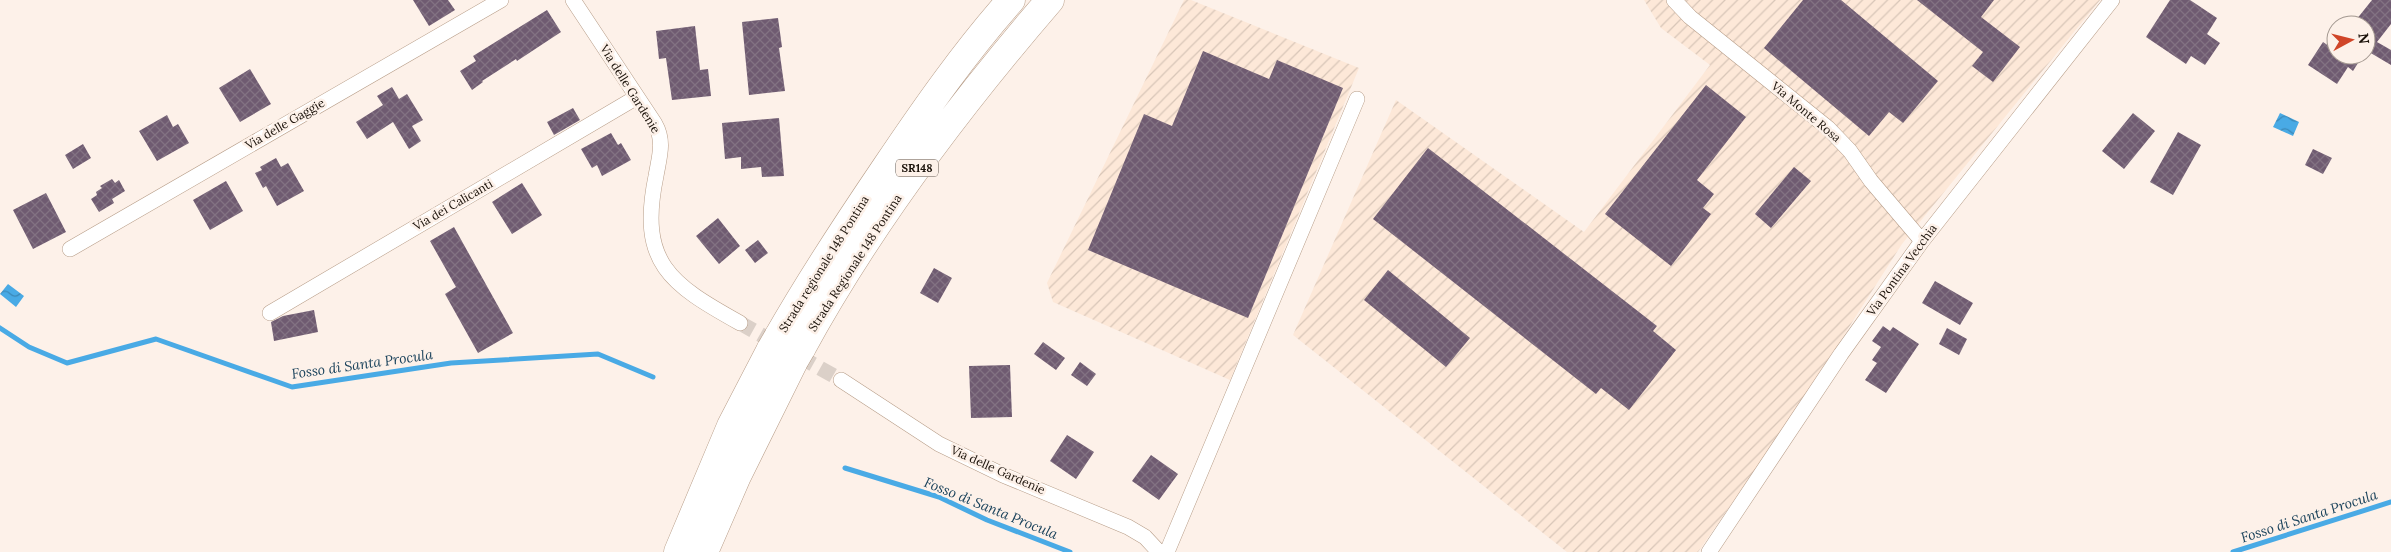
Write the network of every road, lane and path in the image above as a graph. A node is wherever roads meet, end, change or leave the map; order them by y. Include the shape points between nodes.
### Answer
1 (501, 0) edge
2 (574, 0) edge
3 (1011, 0) edge
4 (1050, 0) edge
5 (1674, 0) edge
6 (2112, 0) edge
7 (637, 97) junction
8 (1357, 99) dead end
9 (1922, 241) junction
10 (70, 249) dead end
11 (270, 313) dead end
12 (740, 323) tunnel mouth
13 (786, 349) junction
14 (841, 380) tunnel mouth
15 (678, 552) edge
16 (704, 552) edge
17 (1159, 552) edge
18 (1167, 552) edge
19 (1709, 552) edge

1 - 10 street, Via delle Gaggie
2 - 7 street, Via delle Gardenie
3 - 13 highway, Strada regionale 148 Pontina / SR148 via 962,58 828,253
4 - 13 highway, Strada Regionale 148 Pontina / SR148 via 923,160 844,276
5 - 9 street, Via Monte Rosa via 1690,17 1828,128
6 - 9 street, Via Pontina Vecchia
7 - 11 street, Via dei Calicanti
7 - 12 street, Via delle Gardenie via 658,128 661,141 652,197 656,251 680,286
8 - 18 street
9 - 19 street, Via Pontina Vecchia via 1831,369
13 - 15 highway, Strada regionale 148 Pontina / SR148 via 731,426
13 - 16 highway, Strada Regionale 148 Pontina / SR148
14 - 17 street, Via delle Gardenie via 938,444 1128,528

